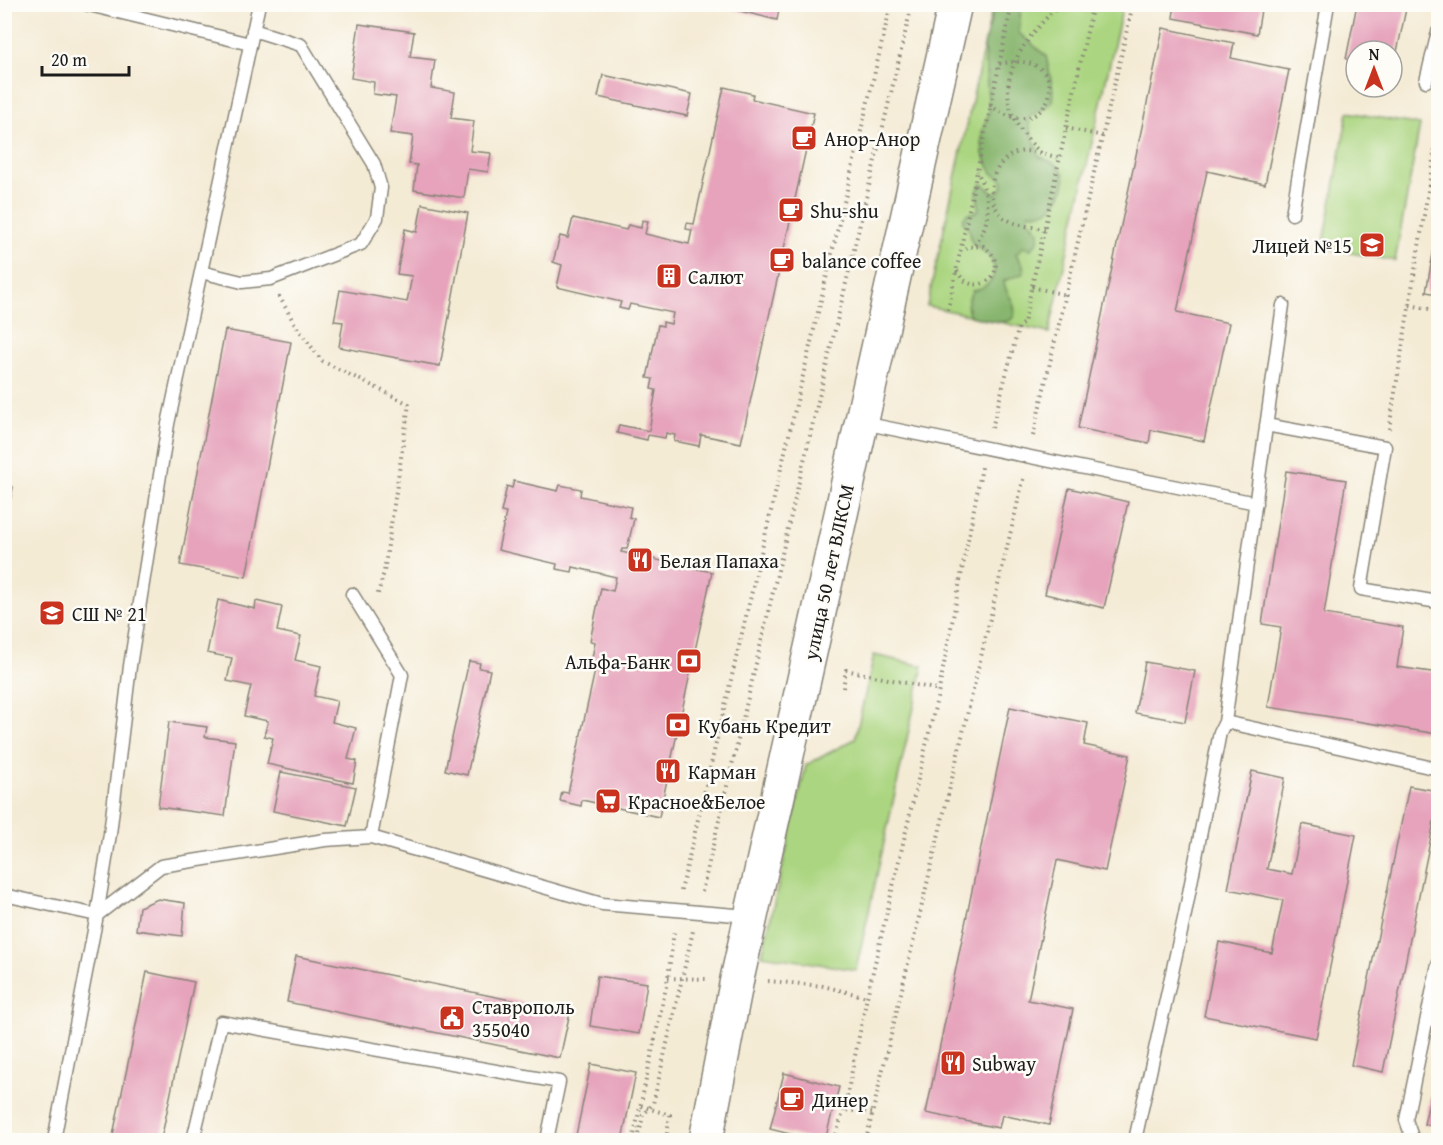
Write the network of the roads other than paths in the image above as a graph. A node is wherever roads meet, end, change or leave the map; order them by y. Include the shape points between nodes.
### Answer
1 (84, 4) edge
2 (259, 4) edge
3 (955, 4) edge
4 (1328, 4) edge
5 (253, 30) junction
6 (1438, 32) edge
7 (250, 44) junction
8 (1426, 81) dead end
9 (1292, 214) dead end
10 (201, 272) junction
11 (1283, 304) dead end
12 (860, 423) junction
13 (1266, 425) junction
14 (1256, 502) junction
15 (352, 594) dead end
16 (1438, 602) edge
17 (1225, 722) junction
18 (1438, 769) edge
19 (371, 837) junction
20 (4, 895) edge
21 (98, 915) junction
22 (753, 916) junction
23 (1438, 964) edge
24 (54, 1140) edge
25 (192, 1140) edge
26 (546, 1140) edge
27 (706, 1140) edge
28 (1135, 1140) edge
29 (1413, 1140) edge

1 - 7 lane
2 - 5 lane
3 - 12 street, улица 50 лет ВЛКСМ
4 - 9 lane
5 - 7 lane
5 - 10 lane via 301,45 374,164 381,188 377,218 361,244 271,279 242,282
6 - 8 lane
7 - 10 lane
10 - 21 lane via 168,424 130,666
11 - 13 lane
12 - 14 lane
12 - 22 street, улица 50 лет ВЛКСМ
13 - 14 lane
13 - 16 lane via 1385,447 1361,589
14 - 17 lane
15 - 19 lane via 402,675
17 - 18 lane
17 - 28 lane
19 - 21 lane via 325,840 161,866
19 - 22 lane via 602,904
20 - 21 lane
21 - 24 lane
22 - 27 street, улица 50 лет ВЛКСМ
23 - 29 lane via 1406,1120
25 - 26 lane via 221,1022 559,1083

